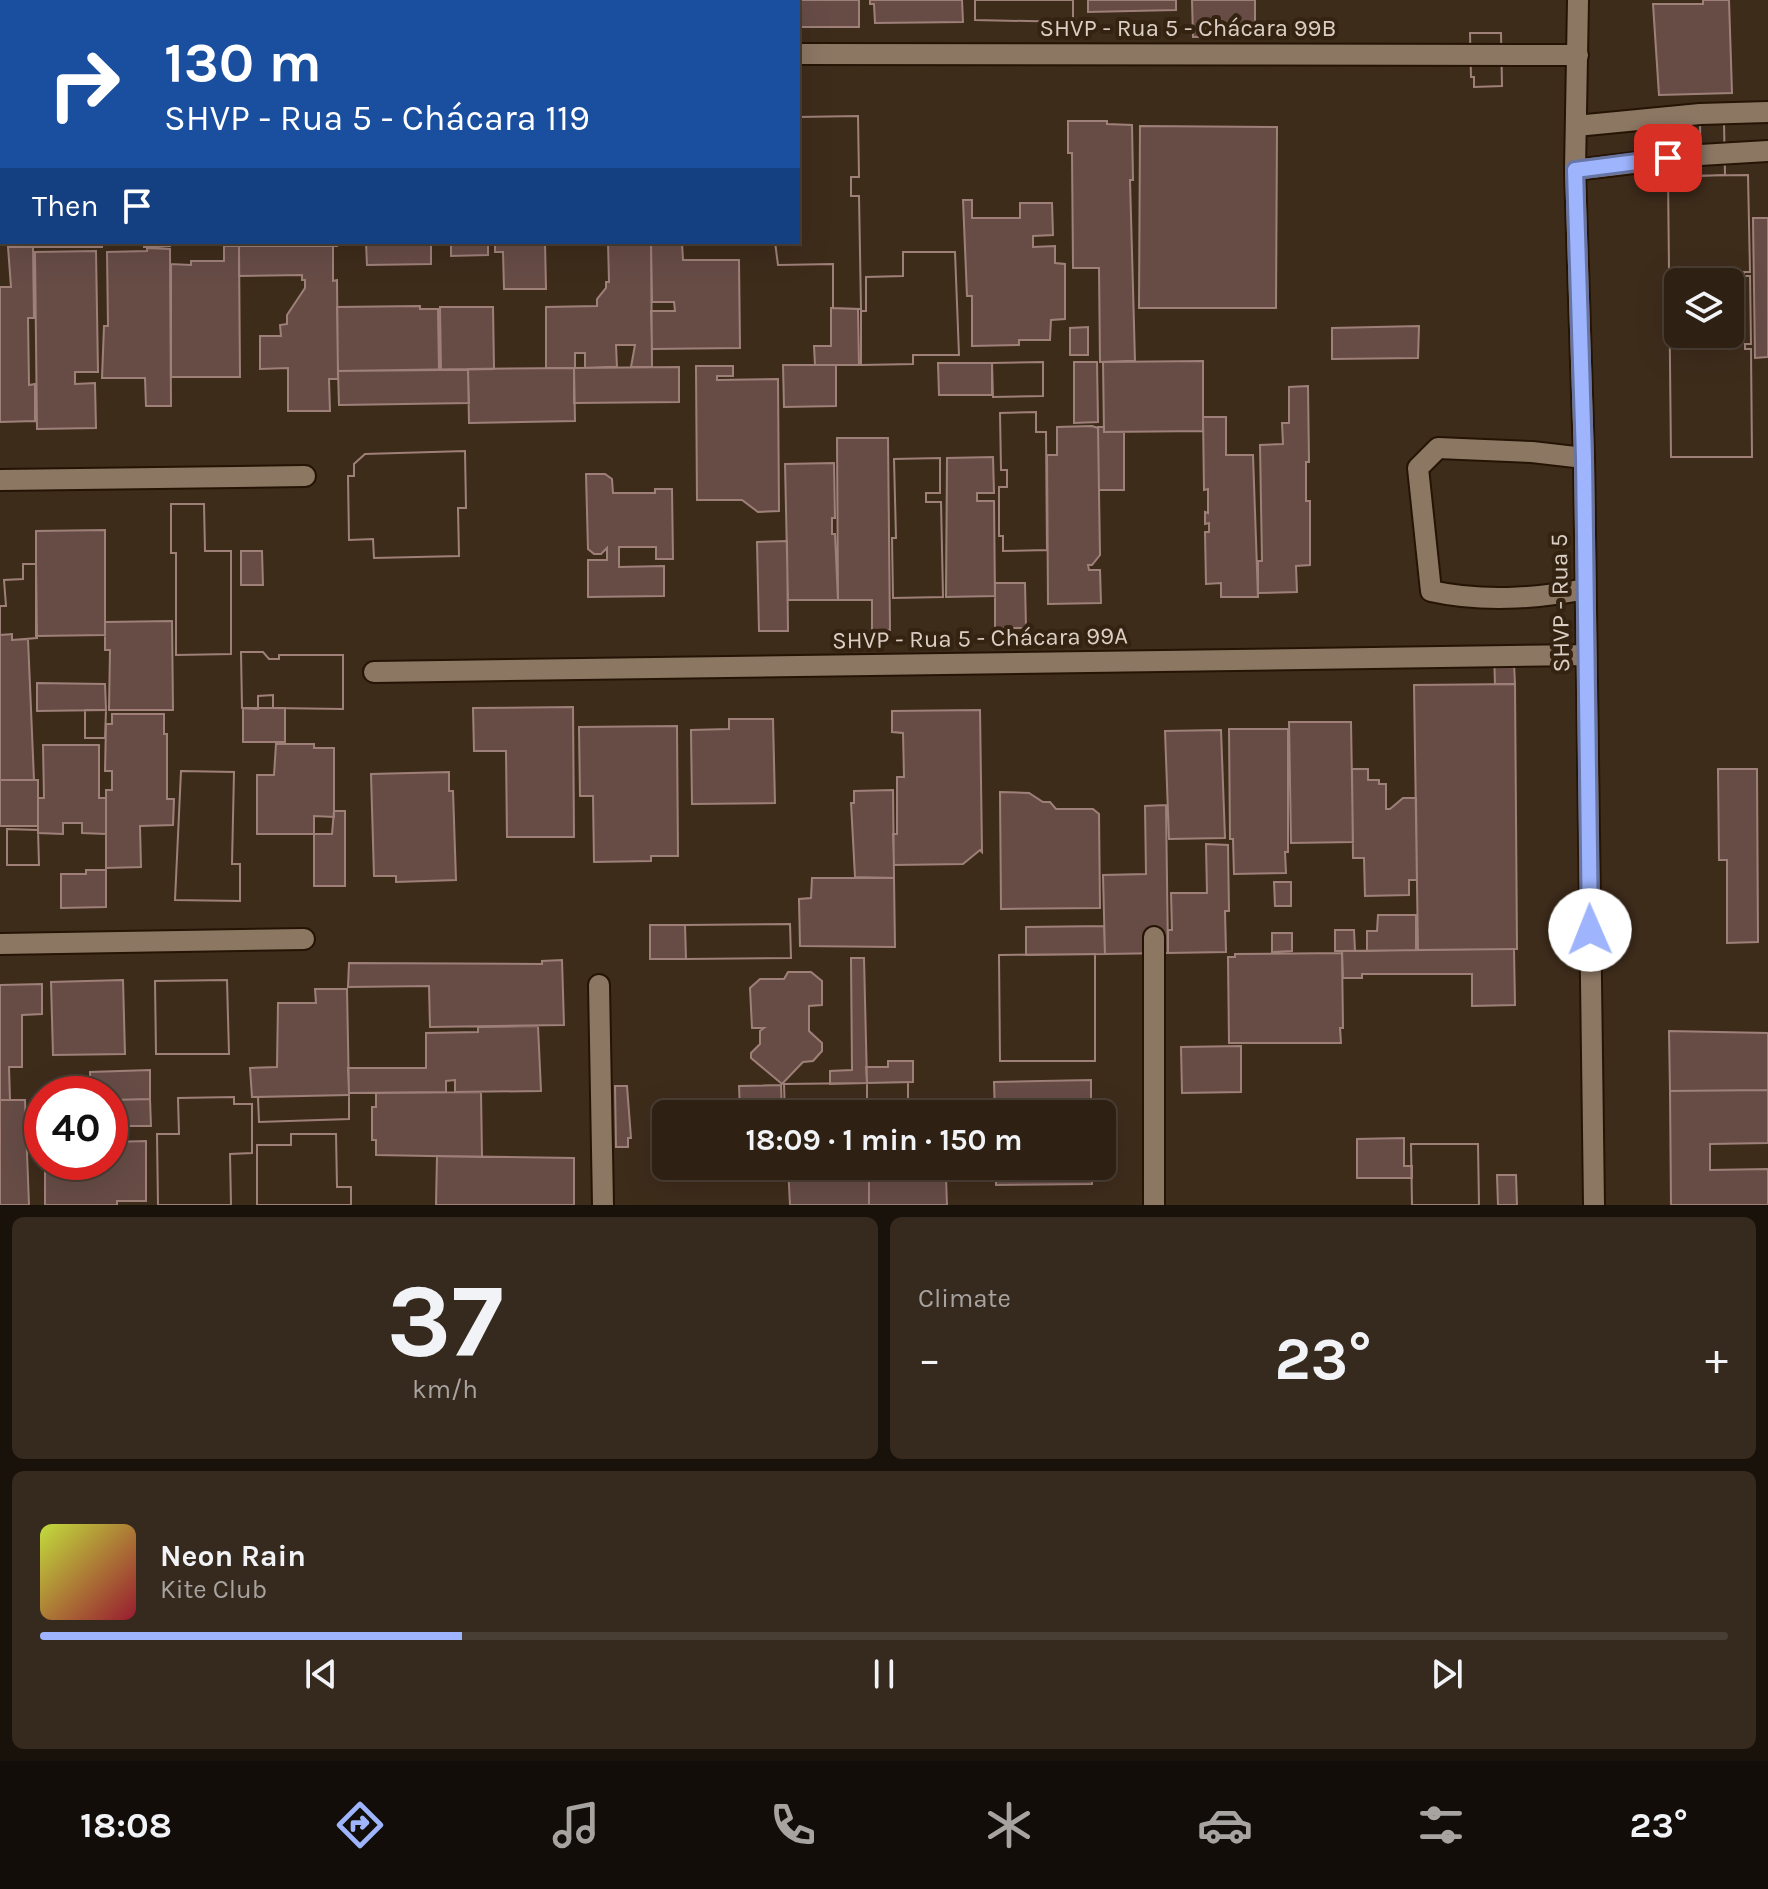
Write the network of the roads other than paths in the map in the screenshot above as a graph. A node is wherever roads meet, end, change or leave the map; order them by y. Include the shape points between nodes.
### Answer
1 (1578, 0) edge
2 (800, 54) edge
3 (1578, 55) junction
4 (1768, 112) edge
5 (1576, 126) junction
6 (1768, 151) edge
7 (1575, 170) junction
8 (1584, 458) junction
9 (305, 476) dead end
10 (0, 480) edge
11 (1585, 589) junction
12 (1586, 655) junction
13 (374, 672) dead end
14 (1154, 937) dead end
15 (304, 939) dead end
16 (0, 944) edge
17 (599, 985) dead end
18 (603, 1205) edge
19 (1154, 1205) edge
20 (1594, 1205) edge

1 - 3 street, SHVP - Rua 5
2 - 3 street, SHVP - Rua 5 - Chácara 99B
3 - 5 street, SHVP - Rua 5
4 - 5 street
5 - 7 street, SHVP - Rua 5
6 - 7 street
7 - 8 street, SHVP - Rua 5
8 - 11 street, SHVP - Rua 5
8 - 11 street via 1438,448 1418,468 1431,591 1459,598
9 - 10 street
11 - 12 street, SHVP - Rua 5
12 - 13 street, SHVP - Rua 5 - Chácara 99A
12 - 20 street, SHVP - Rua 5
14 - 19 street
15 - 16 street
17 - 18 street

